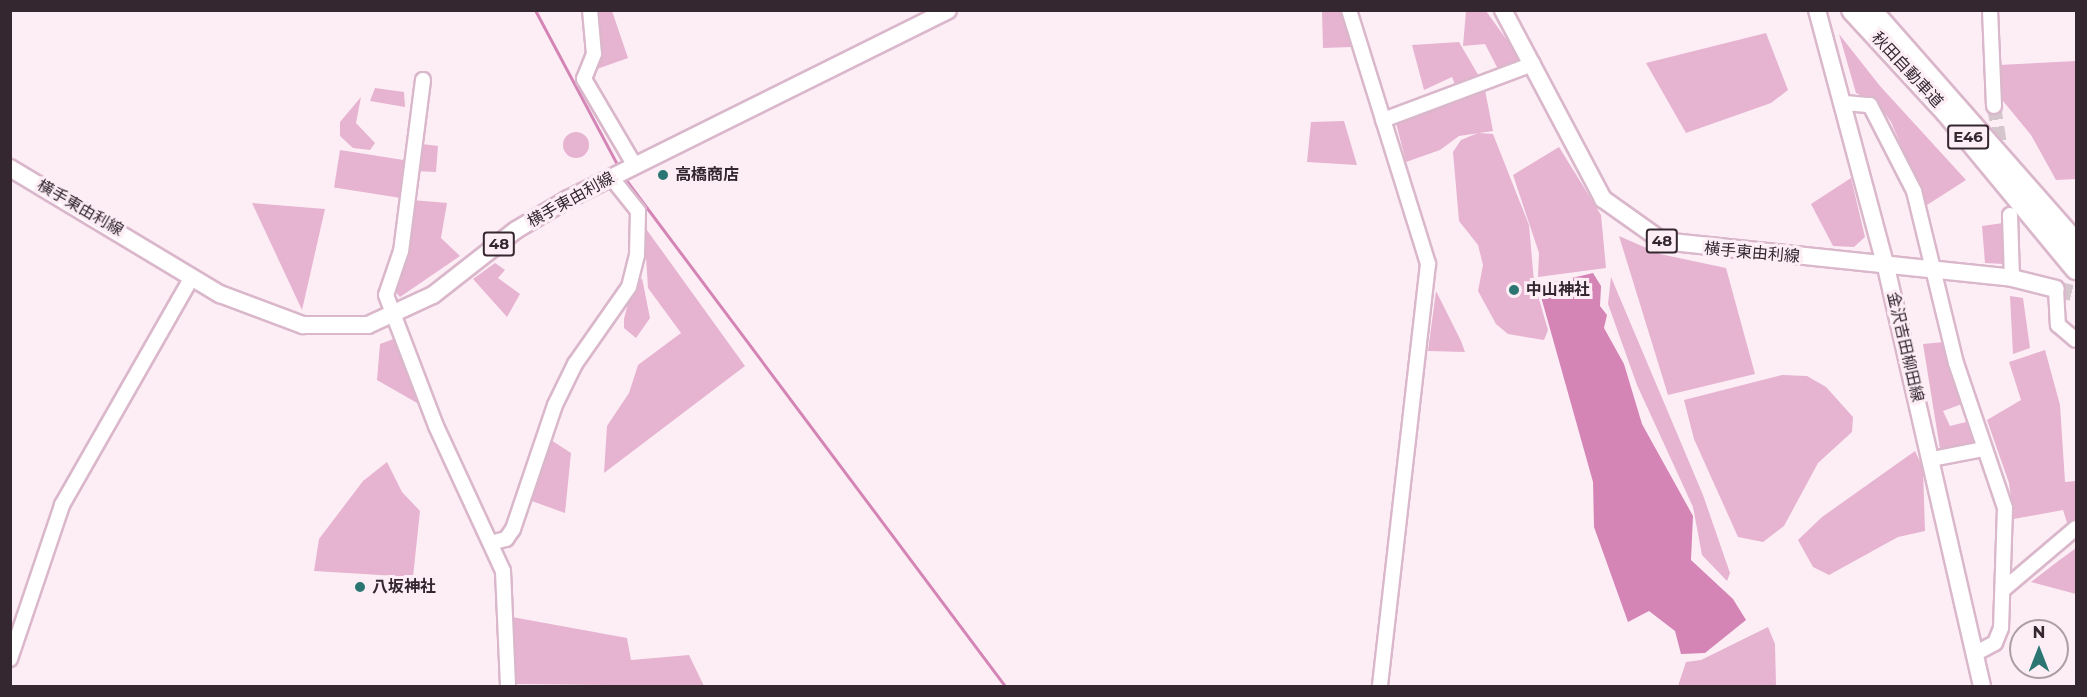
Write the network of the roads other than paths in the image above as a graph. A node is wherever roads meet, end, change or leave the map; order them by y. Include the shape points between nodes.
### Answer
1 (590, 10) edge
2 (948, 10) edge
3 (1349, 10) edge
4 (1503, 10) edge
5 (1816, 10) edge
6 (1852, 10) edge
7 (1871, 10) edge
8 (1990, 10) edge
9 (1533, 64) junction
10 (423, 80) dead end
11 (1845, 103) junction
12 (1994, 106) tunnel mouth
13 (1383, 120) junction
14 (635, 166) junction
15 (10, 168) edge
16 (611, 177) junction
17 (2010, 215) dead end
18 (2076, 243) edge
19 (1887, 267) junction
20 (2076, 269) edge
21 (1934, 270) junction
22 (192, 277) junction
23 (2012, 278) junction
24 (2056, 289) joint
25 (391, 317) junction
26 (2076, 340) edge
27 (1984, 449) junction
28 (1932, 459) junction
29 (2076, 528) edge
30 (491, 543) junction
31 (2004, 588) junction
32 (1974, 654) junction
33 (10, 659) edge
34 (508, 687) edge
35 (1380, 687) edge
36 (1982, 687) edge

1 - 14 street via 594,54 584,79
2 - 14 main road, 横手東由利線 / 48
3 - 13 street
4 - 9 main road, 横手東由利線 / 48
5 - 11 main road, 金沢吉田柳田線
6 - 20 highway, 秋田自動車道 / E46 via 1946,112
7 - 18 highway, 秋田自動車道 / E46
8 - 12 street
9 - 13 street
9 - 19 main road, 横手東由利線 / 48 via 1593,184 1631,224 1662,241 1689,247
10 - 25 street via 401,251 386,295
11 - 19 main road, 金沢吉田柳田線
11 - 21 street via 1870,105 1893,141 1914,191
13 - 35 street via 1428,264
14 - 16 main road, 横手東由利線 / 48
15 - 22 main road, 横手東由利線 / 48
16 - 25 main road, 横手東由利線 / 48 via 516,230 433,295
16 - 30 street via 638,211 637,255 629,287 575,364 555,405 513,529 506,539
17 - 23 street
19 - 21 main road, 横手東由利線 / 48
19 - 28 main road, 金沢吉田柳田線
21 - 23 main road, 横手東由利線 / 48
21 - 27 street
22 - 25 main road, 横手東由利線 / 48 via 303,326 340,328
22 - 33 street via 62,505
23 - 24 main road, 横手東由利線 / 48
24 - 26 street via 2058,325
25 - 30 street
27 - 28 street
27 - 31 street via 2005,508
28 - 32 main road, 金沢吉田柳田線
29 - 31 street
30 - 34 street via 503,571
31 - 32 street via 1995,643
32 - 36 main road, 金沢吉田柳田線

